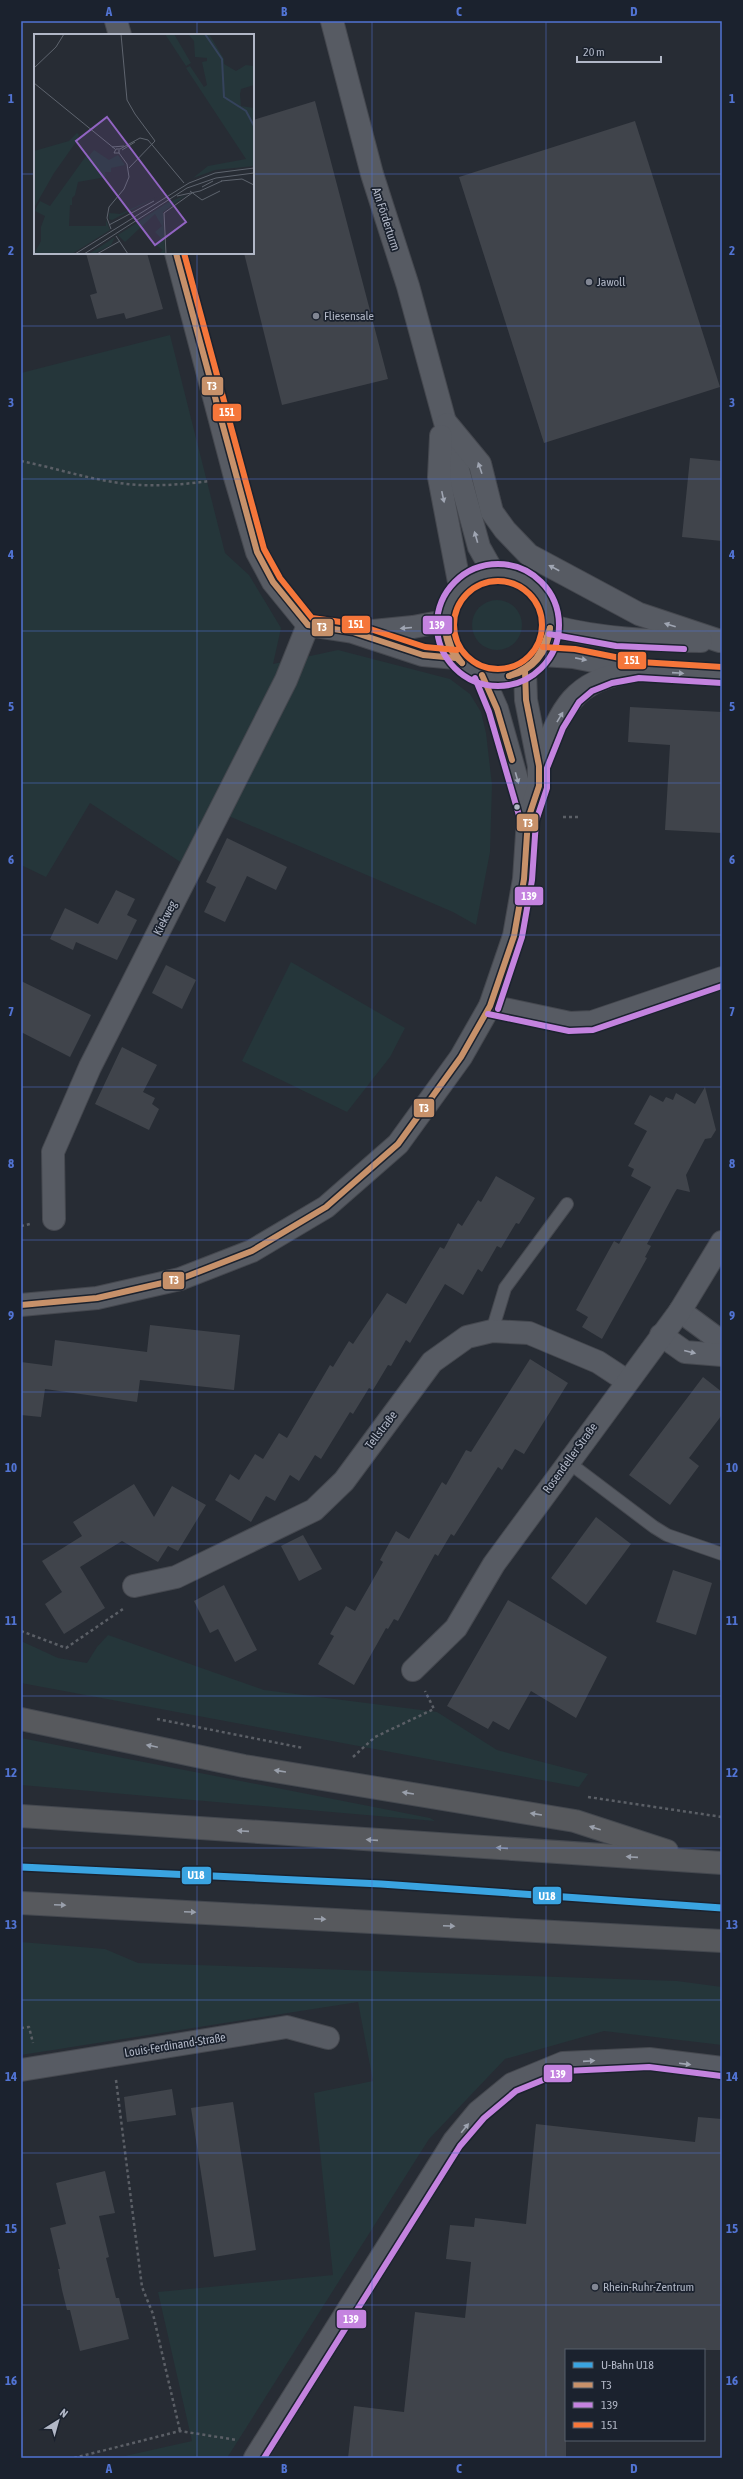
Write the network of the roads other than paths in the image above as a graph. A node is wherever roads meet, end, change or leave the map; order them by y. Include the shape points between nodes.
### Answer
1 (116, 21) edge
2 (332, 21) edge
3 (120, 34) edge
4 (176, 254) edge
5 (442, 416) junction
6 (493, 572) junction
7 (460, 587) junction
8 (445, 621) junction
9 (308, 625) junction
10 (551, 626) junction
11 (353, 632) junction
12 (721, 642) edge
13 (542, 655) junction
14 (456, 658) junction
15 (639, 670) junction
16 (525, 671) junction
17 (482, 675) junction
18 (722, 675) edge
19 (540, 766) junction
20 (528, 819) junction
21 (722, 978) edge
22 (490, 1006) junction
23 (567, 1204) dead end
24 (54, 1219) dead end
25 (722, 1242) edge
26 (21, 1305) edge
27 (680, 1311) junction
28 (492, 1331) junction
29 (661, 1335) junction
30 (722, 1342) edge
31 (722, 1355) edge
32 (627, 1381) junction
33 (568, 1462) junction
34 (722, 1554) edge
35 (134, 1586) road end
36 (413, 1670) road end
37 (21, 1719) edge
38 (21, 1816) edge
39 (699, 1862) junction
40 (722, 1863) edge
41 (21, 1903) edge
42 (694, 1940) junction
43 (722, 1941) edge
44 (722, 1946) edge
45 (328, 2038) dead end
46 (722, 2068) edge
47 (21, 2070) edge
48 (259, 2451) edge

1 - 3 street
2 - 5 street, Am Förderturm via 372,174 408,286
4 - 9 street via 234,477 257,552 273,582
6 -> 5 street, Am Förderturm via 479,547
5 -> 7 street, Am Förderturm via 439,477
12 -> 5 street via 639,614 530,555 505,530 492,512 480,464
6 - 7 street via 475,577
6 - 10 street via 515,574 534,586 547,605
7 - 8 street via 450,602
8 -> 11 street via 413,627
8 - 14 street via 447,640
9 - 11 street
9 - 24 street, Kiekweg via 286,680 90,1068 53,1152
10 - 12 street via 575,633 634,641
10 - 13 street via 549,641
11 - 14 street via 423,655
13 -> 15 street via 573,657
13 - 16 street
14 - 17 street
15 -> 18 street
19 -> 15 street via 556,724 573,697 588,684 610,675
16 - 17 street via 507,677
16 - 19 street via 526,700
17 -> 20 street via 497,709
19 - 20 street via 539,786
20 - 22 street via 524,879 514,936
21 - 22 street via 592,1022 570,1023
22 - 26 street via 461,1057 398,1144 326,1207 252,1251 180,1279 96,1298
23 - 28 lane via 505,1288
25 - 27 street, Rosendeller Straße
27 - 29 street, Rosendeller Straße
27 - 30 street
28 - 32 street, Tellstraße via 530,1332 598,1362
28 - 35 street, Tellstraße via 467,1336 432,1362 344,1480 314,1510 176,1577
29 -> 31 street via 685,1352
29 - 32 street, Rosendeller Straße
32 - 33 street, Rosendeller Straße
33 - 34 lane via 667,1535
33 - 36 street, Rosendeller Straße via 494,1564 456,1628
39 -> 37 highway via 574,1821 244,1766
39 -> 38 highway
39 - 40 highway
41 -> 42 highway
42 - 43 highway
42 - 44 highway
45 - 47 street, Louis-Ferdinand-Straße via 287,2027
48 -> 46 street via 454,2142 478,2112 512,2084 564,2063 649,2059

